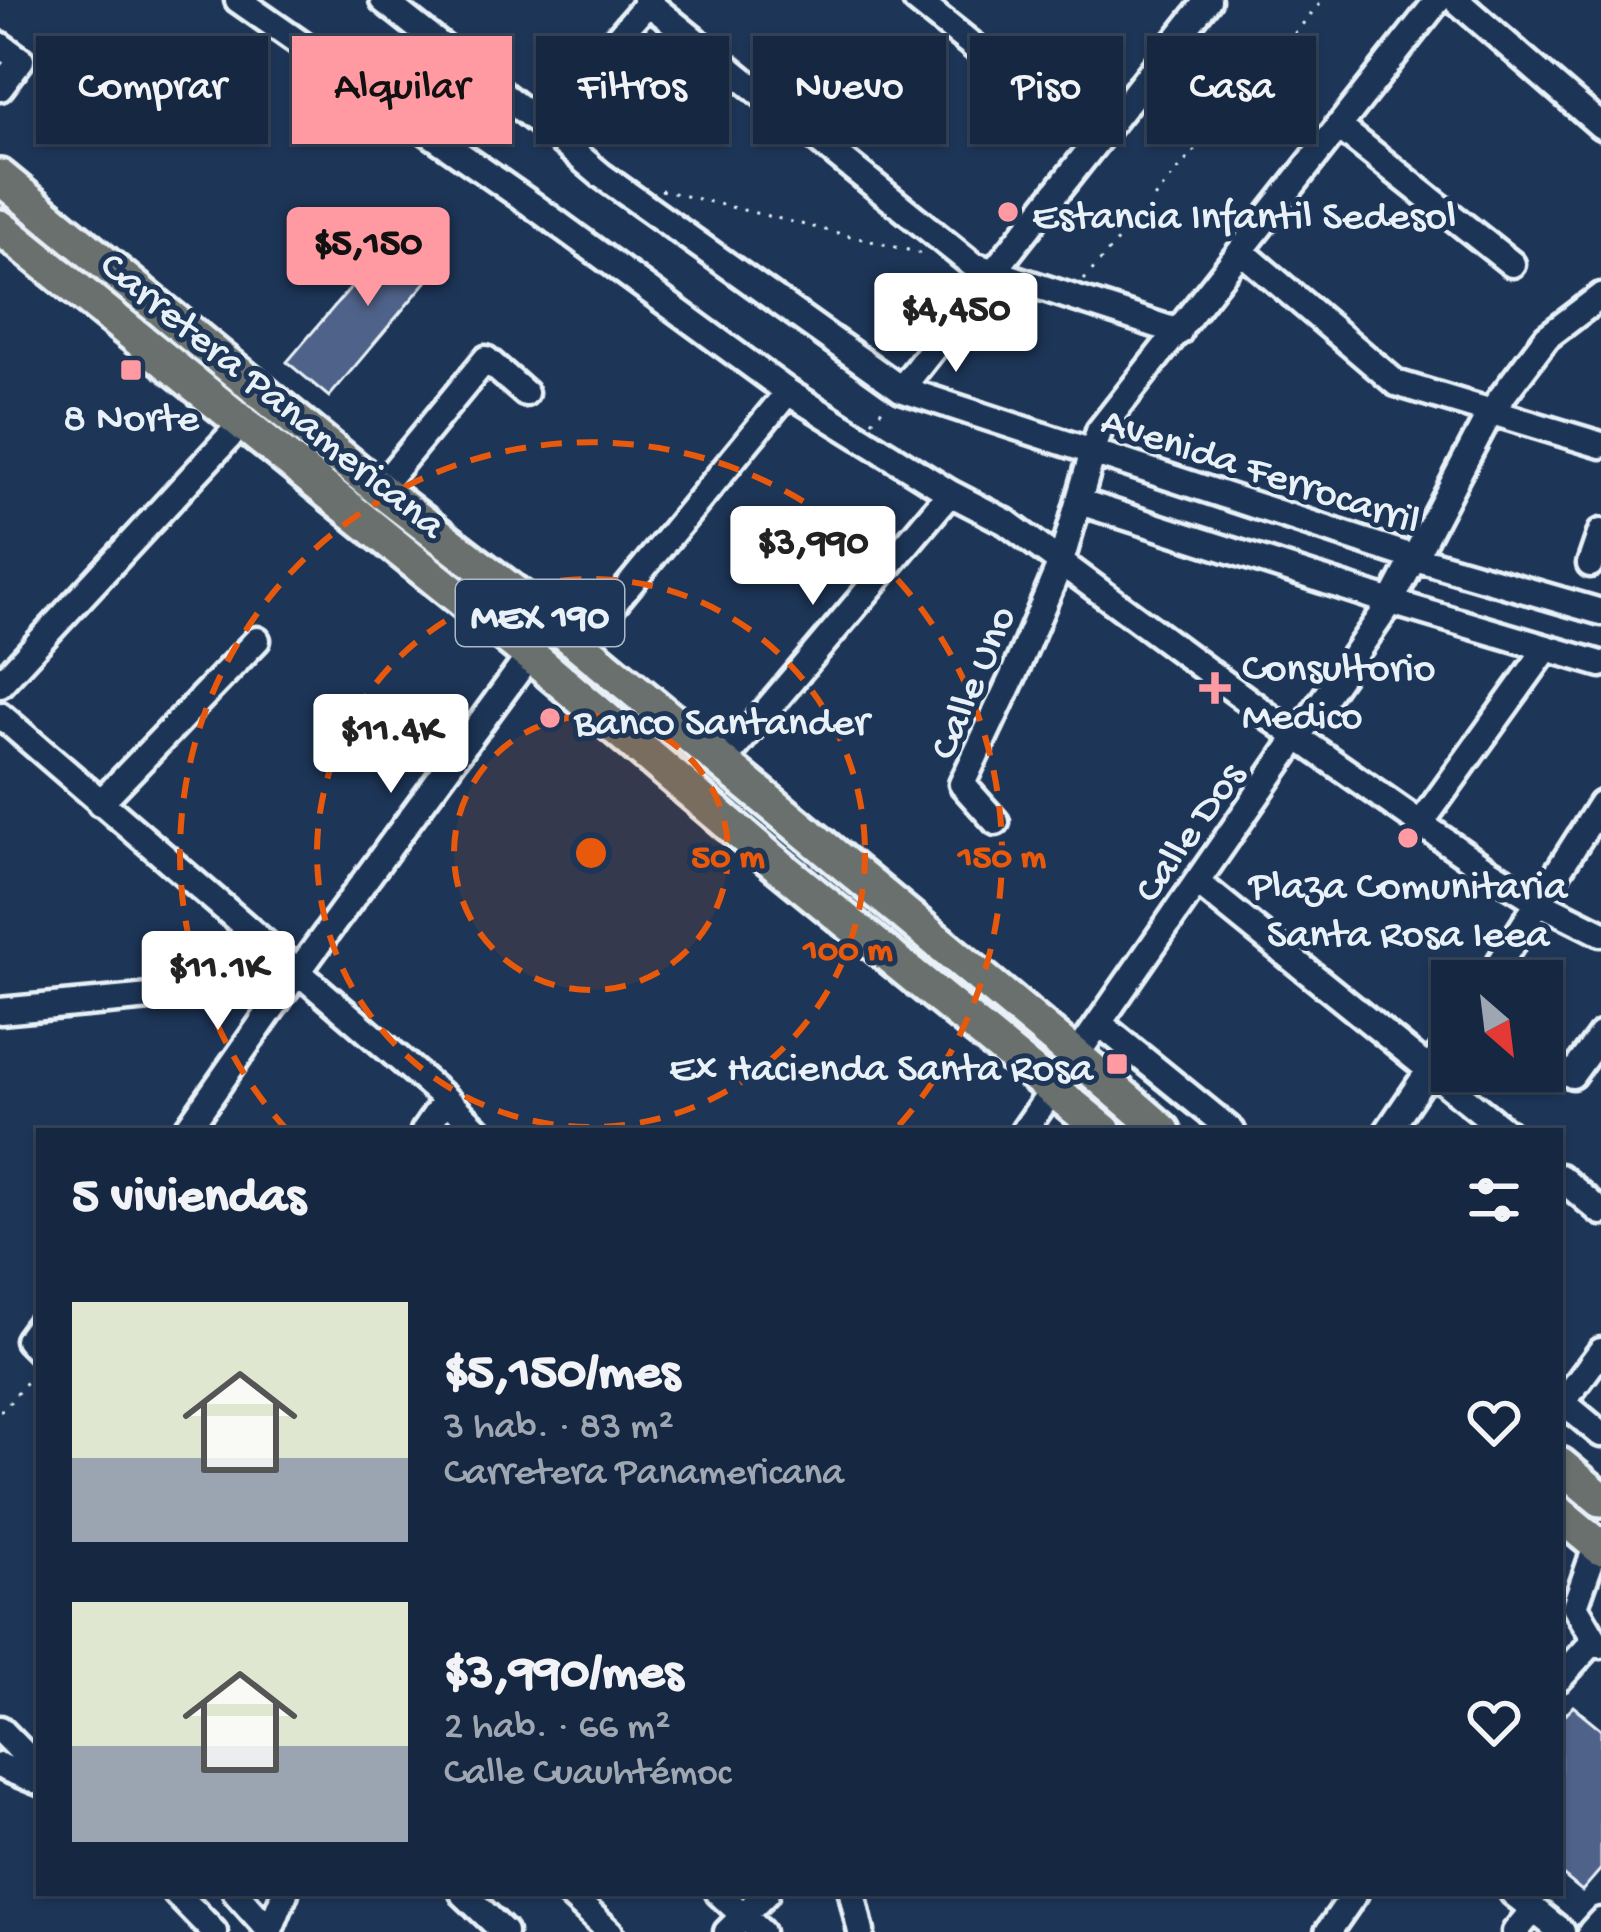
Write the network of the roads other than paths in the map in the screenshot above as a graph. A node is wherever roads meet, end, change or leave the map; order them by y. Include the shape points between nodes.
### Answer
1 (238, 0) edge
2 (383, 0) edge
3 (916, 0) edge
4 (1438, 0) edge
5 (1456, 0) edge
6 (648, 1) edge
7 (1195, 4) edge
8 (619, 36) edge
9 (970, 43) edge
10 (0, 45) edge
11 (0, 88) edge
12 (1123, 104) edge
13 (536, 119) edge
14 (1339, 126) junction
15 (1601, 126) edge
16 (566, 144) edge
17 (1094, 144) edge
18 (0, 177) edge
19 (0, 227) edge
20 (1240, 251) junction
21 (1512, 264) dead end
22 (984, 269) junction
23 (1601, 296) edge
24 (1178, 332) junction
25 (901, 389) junction
26 (788, 392) junction
27 (524, 394) dead end
28 (1491, 411) junction
29 (242, 423) junction
30 (1601, 445) edge
31 (1093, 452) junction
32 (379, 489) junction
33 (950, 493) junction
34 (1081, 502) junction
35 (1601, 532) edge
36 (1415, 558) junction
37 (1061, 562) junction
38 (1590, 564) dead end
39 (1391, 602) junction
40 (1601, 613) edge
41 (256, 640) dead end
42 (580, 645) junction
43 (1547, 648) junction
44 (530, 655) junction
45 (1601, 664) edge
46 (0, 684) edge
47 (0, 715) edge
48 (1298, 737) junction
49 (722, 763) junction
50 (100, 802) junction
51 (1601, 804) edge
52 (996, 822) dead end
53 (1421, 824) junction
54 (1197, 882) junction
55 (1539, 902) junction
56 (1601, 933) edge
57 (1502, 960) edge
58 (294, 978) junction
59 (0, 1011) edge
60 (1099, 1023) junction
61 (1601, 1035) edge
62 (1076, 1056) junction
63 (1431, 1069) joint
64 (1572, 1075) dead end
65 (1053, 1089) junction
66 (1458, 1092) edge
67 (446, 1099) junction
68 (188, 1128) edge
69 (426, 1128) edge
70 (476, 1128) edge
71 (1026, 1128) edge
72 (1100, 1128) edge
73 (1159, 1128) edge
74 (1228, 1128) edge
75 (1390, 1128) edge
76 (1501, 1128) edge
77 (1563, 1179) edge
78 (1601, 1211) edge
79 (1601, 1351) edge
80 (1563, 1398) edge
81 (1563, 1403) edge
82 (1601, 1434) edge
83 (1563, 1467) edge
84 (1601, 1499) edge
85 (1563, 1520) edge
86 (1599, 1546) edge
87 (1598, 1642) edge
88 (1563, 1675) edge
89 (0, 1729) edge
90 (36, 1766) edge
91 (3, 1773) edge
92 (36, 1781) edge
93 (179, 1896) edge
94 (239, 1896) edge
95 (284, 1896) edge
96 (466, 1896) edge
97 (571, 1896) edge
98 (721, 1896) edge
99 (764, 1896) edge
100 (853, 1896) edge
101 (1353, 1896) edge
102 (1524, 1901) edge
103 (1601, 1921) edge
104 (744, 1926) edge
105 (214, 1932) edge
106 (270, 1932) edge
107 (504, 1932) edge
108 (610, 1932) edge
109 (862, 1932) edge
110 (1328, 1932) edge
111 (1515, 1932) edge
112 (1562, 1932) edge
113 (1591, 1932) edge

1 - 26 street
2 - 13 street, Avenida Ferrocarril
3 - 9 street
4 - 14 street
5 - 15 street
6 - 8 street
6 - 22 street
7 - 12 street
10 - 11 street via 21,60
14 - 20 street
14 - 21 street
16 - 25 street, Avenida Ferrocarril
17 - 22 street
18 - 32 highway, Carretera Panamericana / MEX 190
19 - 29 highway, Carretera Panamericana / MEX 190
20 - 24 street
20 - 28 street via 1396,383
22 - 24 street
22 - 25 street
23 - 28 street, Calle Dos via 1547,337
24 - 31 street via 1099,431
25 - 31 street, Avenida Ferrocarril
26 - 33 street
26 - 42 street
27 - 32 street via 485,359
28 - 30 street
28 - 36 street, Calle Dos
29 - 44 highway, Carretera Panamericana / MEX 190
29 - 46 street
31 - 34 street
31 - 36 street, Avenida Ferrocarril
32 - 42 highway, Carretera Panamericana / MEX 190
33 - 37 street
33 - 49 street
34 - 37 street
34 - 39 street
35 - 38 street
36 - 39 street, Calle Dos
36 - 40 street, Avenida Ferrocarril
37 - 48 street
37 - 52 street, Calle Uno via 962,784
39 - 43 street
39 - 48 street, Calle Dos
41 - 50 street
42 - 49 highway, Carretera Panamericana / MEX 190
43 - 45 street
43 - 53 street
44 - 58 street
44 - 65 highway, Carretera Panamericana / MEX 190
47 - 50 street
48 - 53 street
48 - 54 street, Calle Dos
49 - 62 highway, Carretera Panamericana / MEX 190
50 - 58 street
51 - 55 street
53 - 55 street
54 - 60 street, Calle Dos
54 - 63 street
55 - 56 street
55 - 57 street
58 - 59 street
58 - 67 street
58 - 68 street
60 - 62 street, Calle Dos
60 - 74 street
61 - 64 street
62 - 65 street, Calle Dos
62 - 73 highway, Carretera Panamericana / MEX 190
63 - 75 street
65 - 71 street, Calle Dos
65 - 72 highway, Carretera Panamericana / MEX 190
66 - 76 street
67 - 69 street
67 - 70 street
77 - 78 street
79 - 80 street
81 - 82 street
83 - 84 highway
85 - 86 highway
86 - 87 street via 1575,1606
87 - 88 street
89 - 90 street
91 - 92 street
93 - 105 street
94 - 106 street
95 - 106 street
96 - 107 street
97 - 108 street
98 - 104 street
99 - 104 street
100 - 109 street
101 - 110 street
102 - 111 street
102 - 112 street
103 - 113 street

